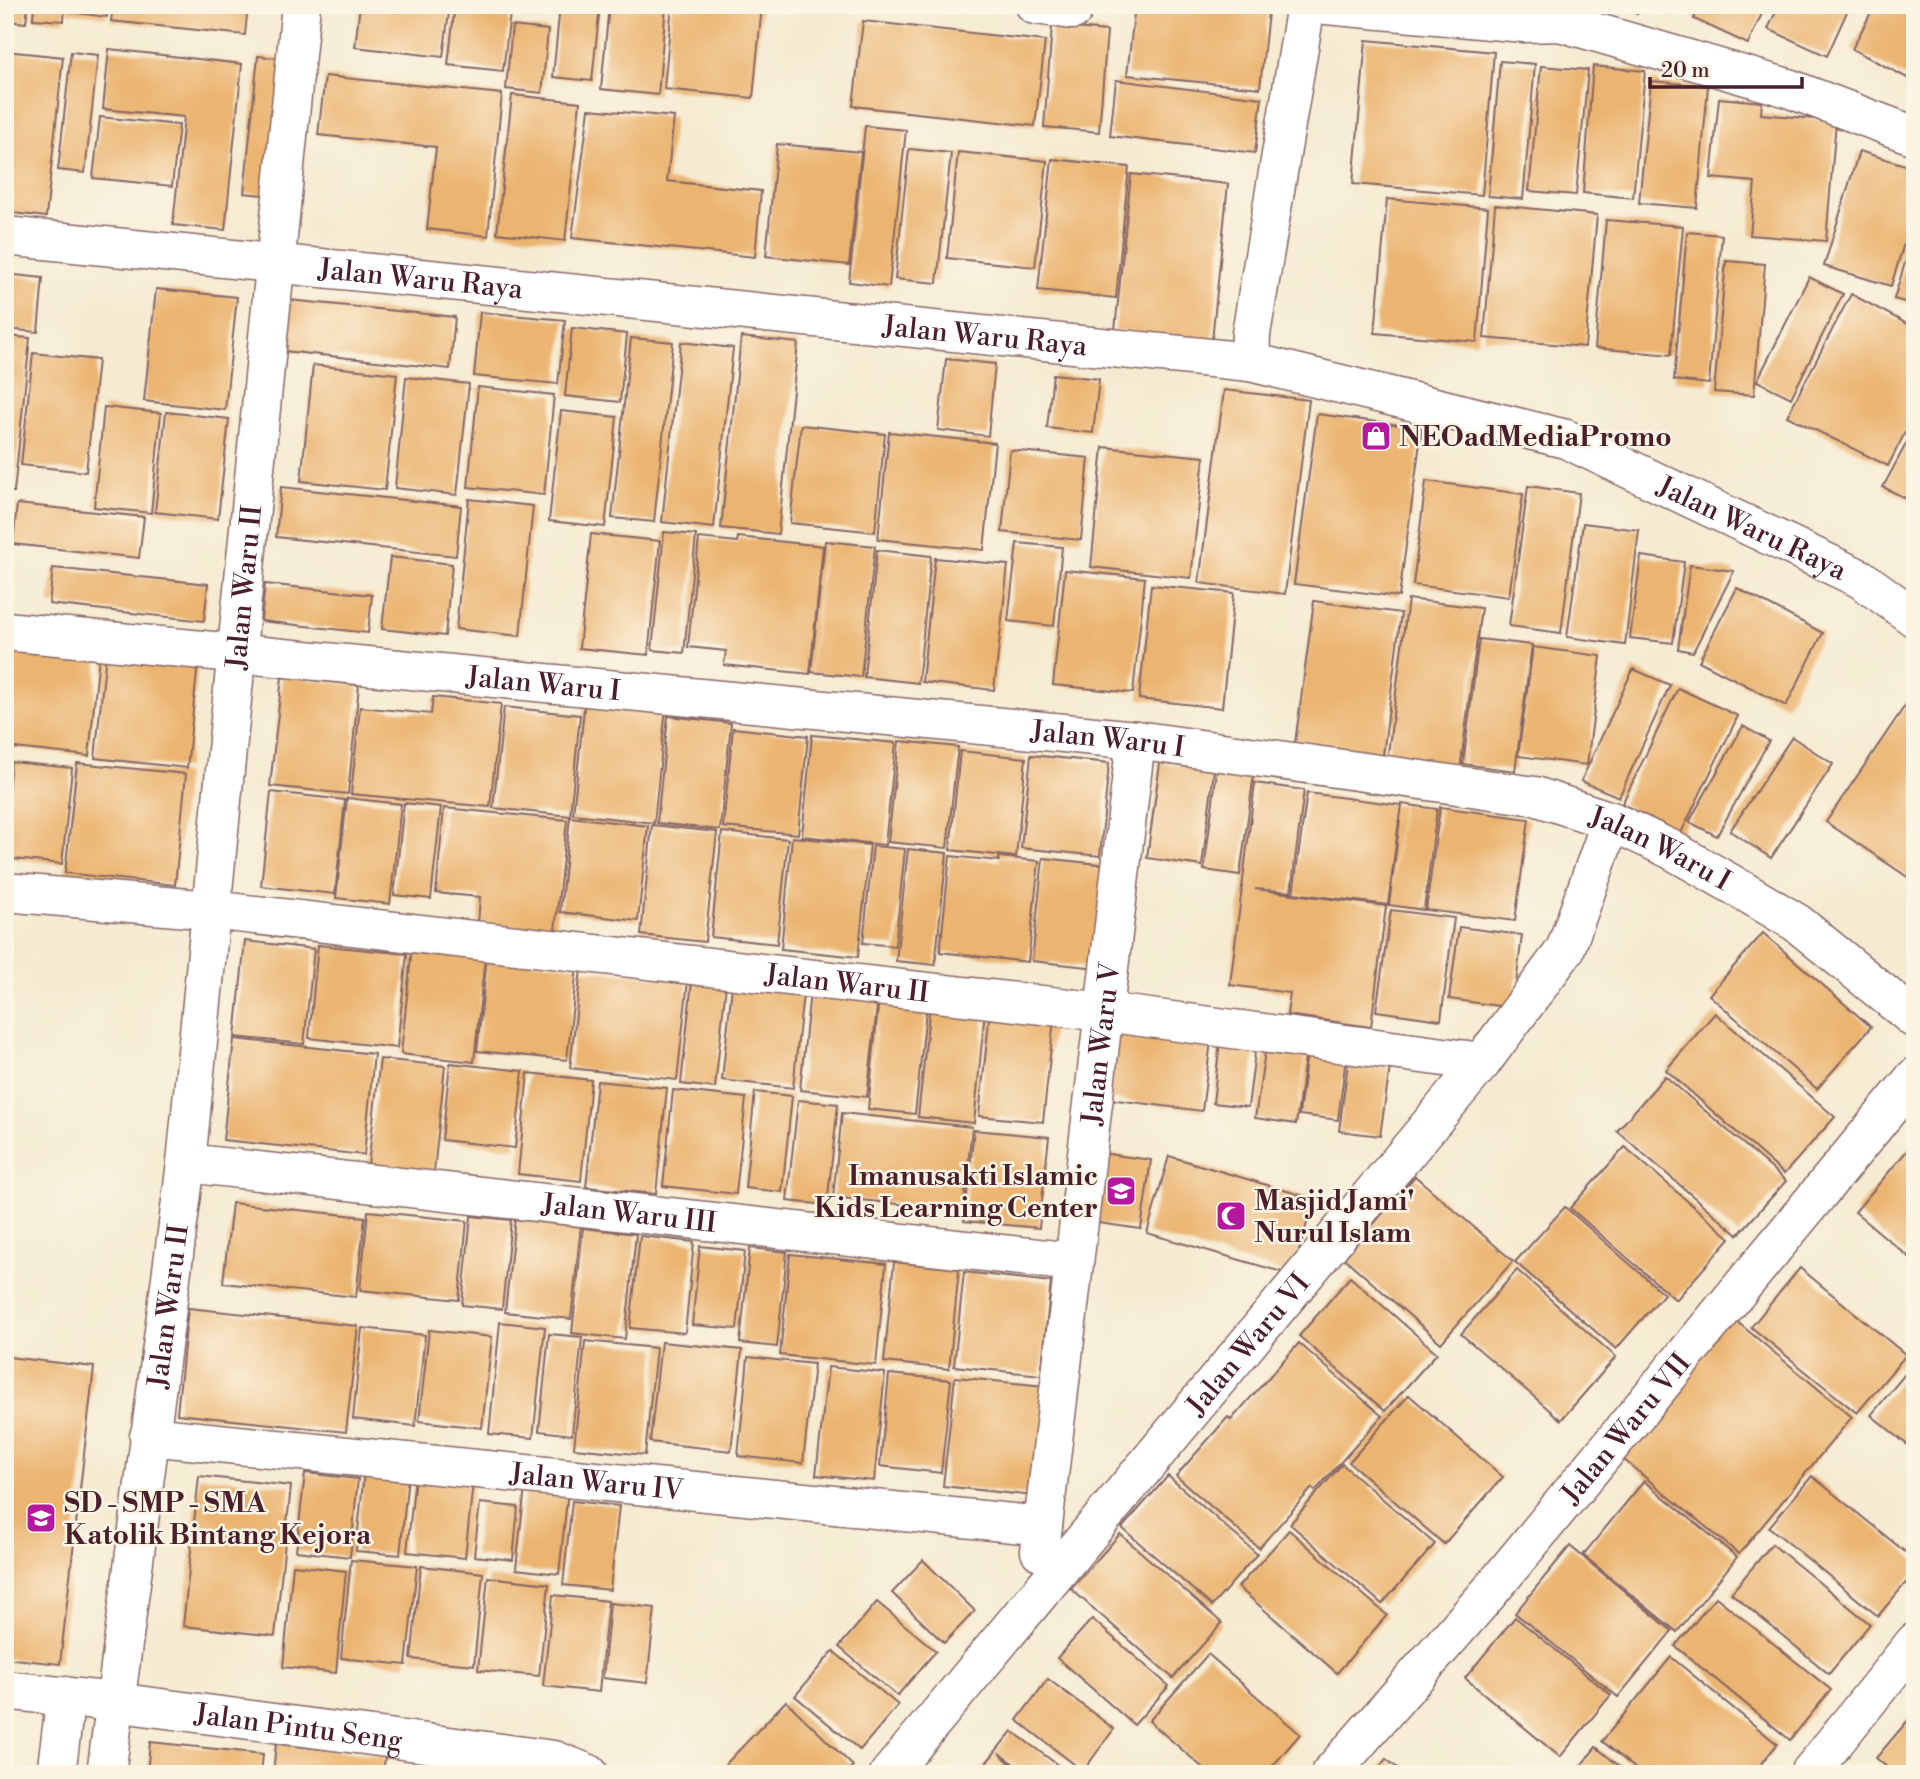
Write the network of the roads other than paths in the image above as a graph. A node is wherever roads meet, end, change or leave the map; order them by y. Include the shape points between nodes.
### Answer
1 (301, 5) edge
2 (1035, 5) edge
3 (1306, 5) edge
4 (1326, 5) edge
5 (1073, 10) dead end
6 (1527, 14) edge
7 (1915, 136) edge
8 (5, 236) edge
9 (275, 262) junction
10 (1250, 362) junction
11 (1915, 618) edge
12 (5, 631) edge
13 (237, 652) junction
14 (1136, 740) junction
15 (1611, 821) junction
16 (5, 892) edge
17 (211, 910) junction
18 (1104, 1012) junction
19 (1915, 1019) edge
20 (1482, 1062) junction
21 (1915, 1077) edge
22 (186, 1163) junction
23 (1074, 1262) junction
24 (149, 1436) junction
25 (1043, 1526) junction
26 (1034, 1598) junction
27 (1915, 1642) edge
28 (5, 1690) edge
29 (66, 1696) junction
30 (114, 1702) junction
31 (55, 1774) edge
32 (106, 1774) edge
33 (589, 1774) edge
34 (889, 1774) edge
35 (1330, 1774) edge
36 (1809, 1774) edge

1 - 9 street, Jalan Waru II
2 - 5 street
3 - 10 street
4 - 6 street
6 - 7 street via 1788,88
8 - 9 street, Jalan Waru Raya
9 - 10 street, Jalan Waru Raya
9 - 13 street, Jalan Waru II
10 - 11 street, Jalan Waru Raya via 1566,439 1861,579
12 - 13 street, Jalan Waru I
13 - 14 street, Jalan Waru I
13 - 17 street, Jalan Waru II
14 - 15 street, Jalan Waru I via 1535,796
14 - 18 street, Jalan Waru V
15 - 19 street, Jalan Waru I via 1670,849 1797,923
15 - 20 street, Jalan Waru VI via 1565,950
16 - 17 street
17 - 18 street, Jalan Waru II
17 - 22 street, Jalan Waru II
18 - 20 street, Jalan Waru II
18 - 23 street, Jalan Waru V
20 - 26 street, Jalan Waru VI
21 - 35 street, Jalan Waru VII via 1487,1595
22 - 23 street, Jalan Waru III
22 - 24 street, Jalan Waru II
23 - 25 street, Jalan Waru V
24 - 25 street, Jalan Waru IV
24 - 30 street, Jalan Waru II
25 - 26 street, Jalan Waru V
26 - 34 street, Jalan Waru VI
27 - 36 street
28 - 29 street, Jalan Pintu Seng
29 - 30 street, Jalan Pintu Seng
29 - 31 street
30 - 32 street, Jalan Waru II
30 - 33 street, Jalan Pintu Seng via 554,1760

